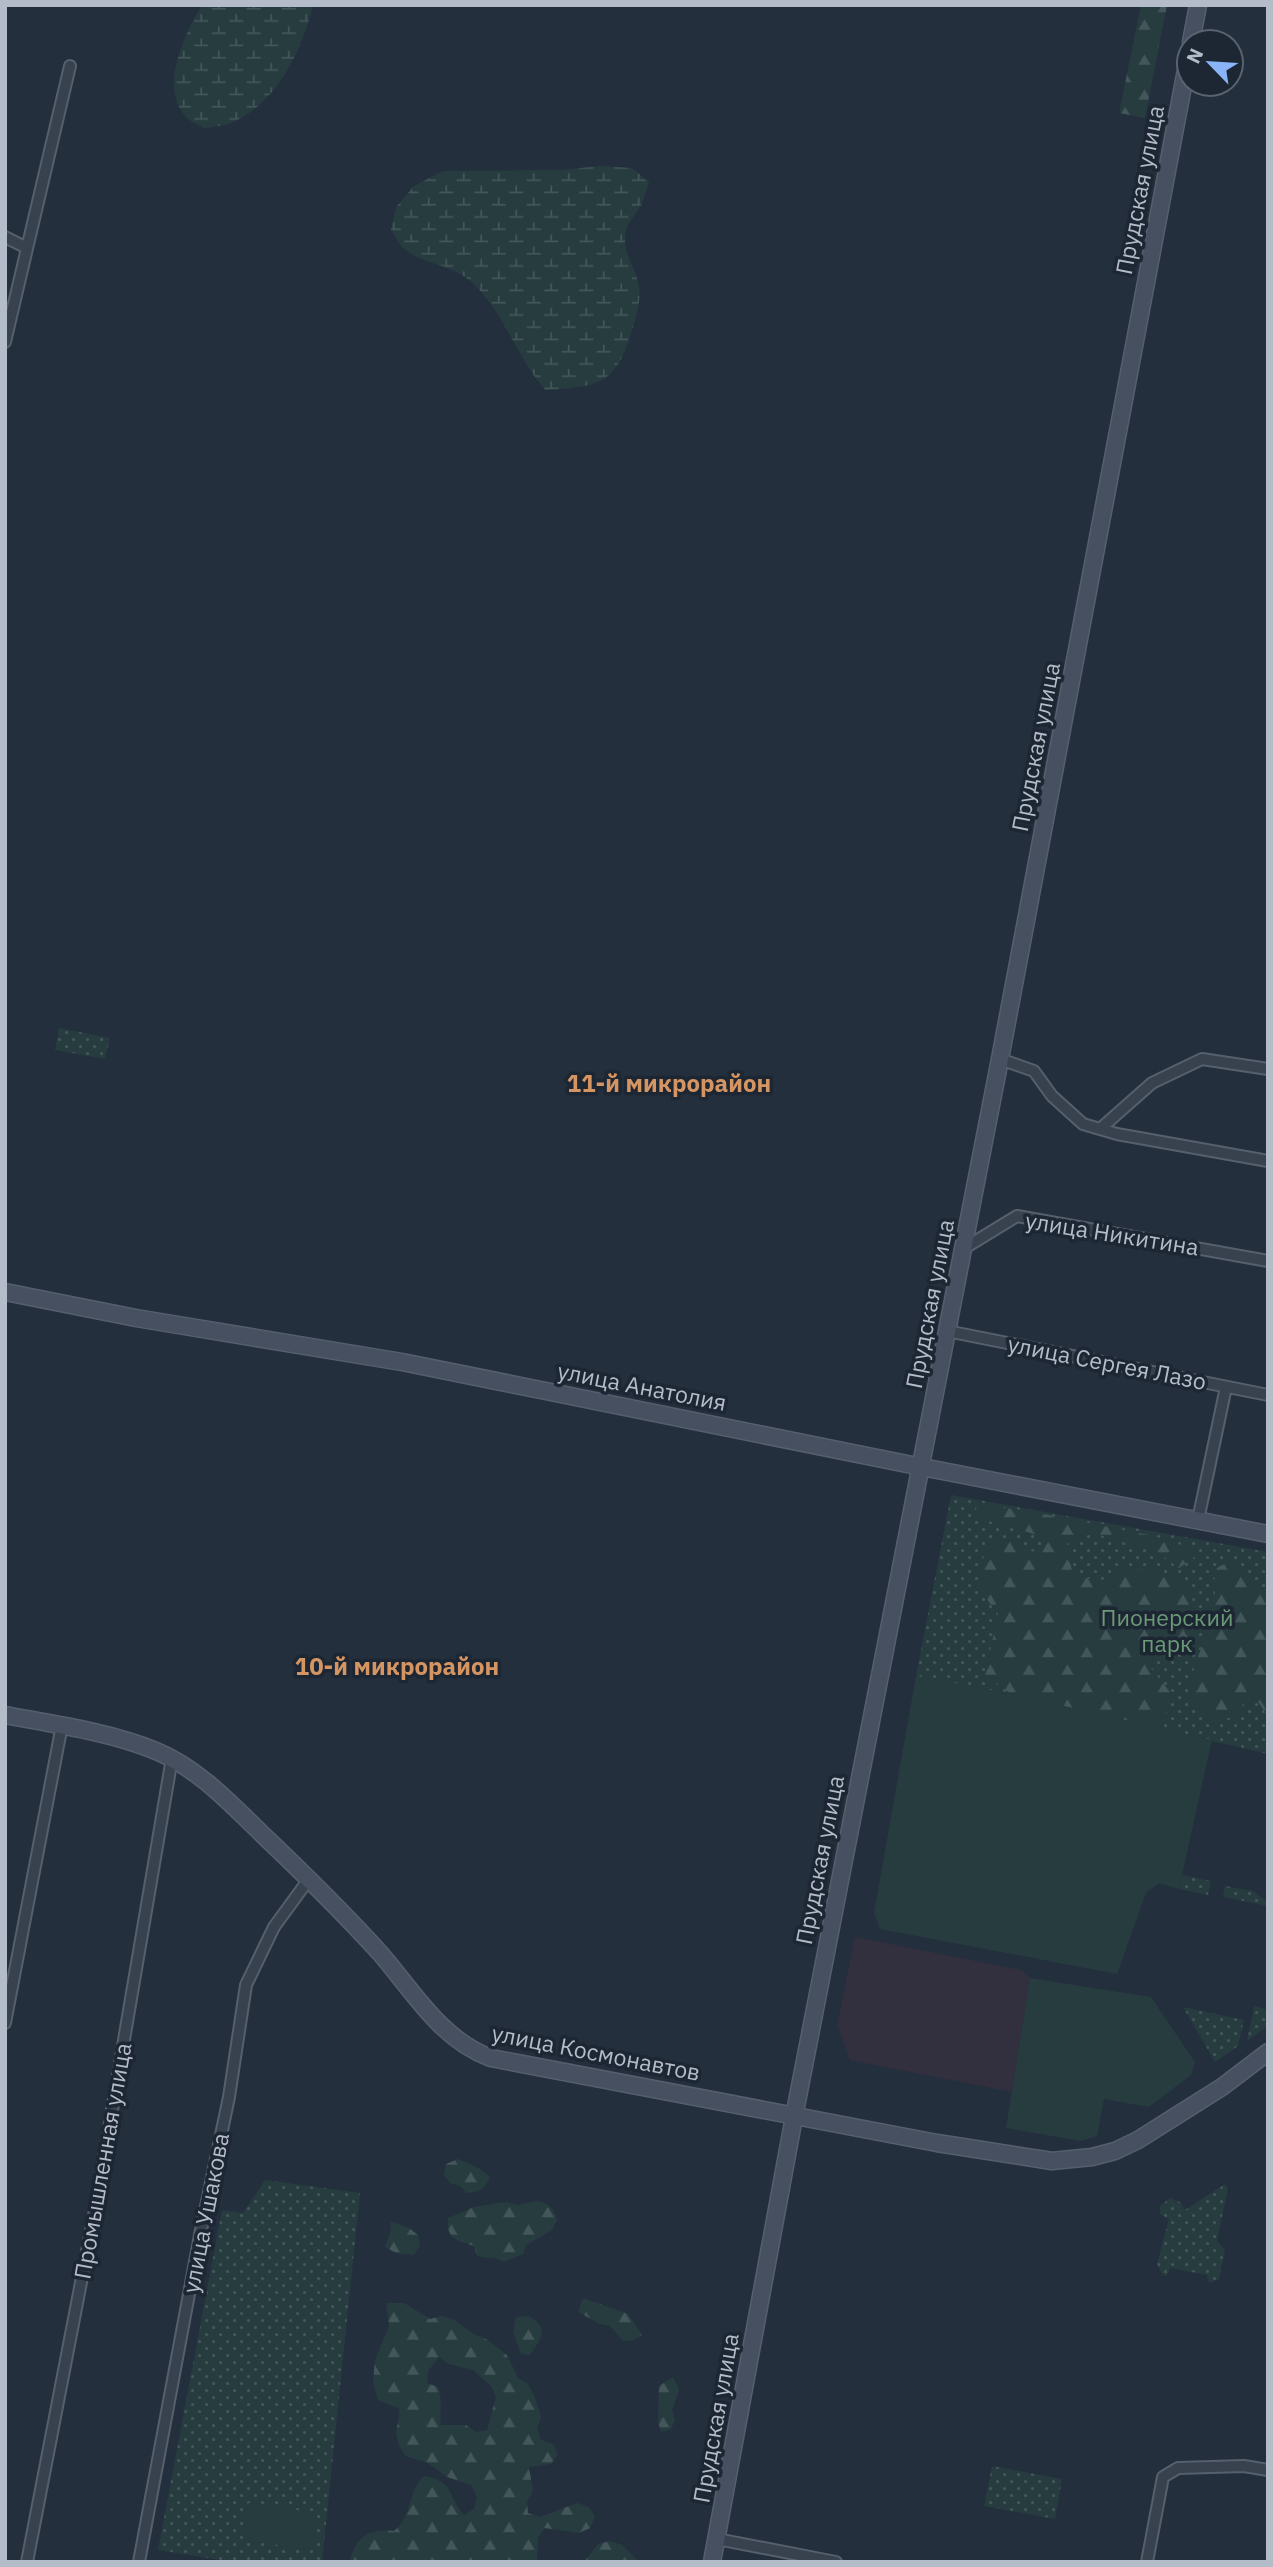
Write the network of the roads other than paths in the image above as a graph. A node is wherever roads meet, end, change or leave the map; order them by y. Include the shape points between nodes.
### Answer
1 (1198, 5) edge
2 (1194, 28) edge
3 (70, 65) dead end
4 (1181, 98) edge
5 (5, 237) edge
6 (27, 248) junction
7 (5, 342) edge
8 (1000, 1059) junction
9 (1268, 1069) edge
10 (1100, 1129) junction
11 (1268, 1161) edge
12 (963, 1250) junction
13 (1268, 1261) edge
14 (5, 1292) edge
15 (947, 1331) junction
16 (1226, 1387) junction
17 (1268, 1395) edge
18 (922, 1467) junction
19 (1198, 1520) junction
20 (1268, 1534) edge
21 (5, 1715) edge
22 (62, 1725) junction
23 (172, 1758) junction
24 (309, 1879) junction
25 (5, 2023) edge
26 (1268, 2052) edge
27 (794, 2117) junction
28 (1268, 2470) edge
29 (717, 2539) junction
30 (27, 2562) edge
31 (139, 2562) edge
32 (712, 2562) edge
33 (836, 2562) edge
34 (1147, 2562) edge

1 - 2 street
3 - 6 street
4 - 8 street, Прудская улица
5 - 6 street
6 - 7 street
8 - 10 street via 1034,1071 1052,1096 1083,1124
8 - 12 street, Прудская улица
9 - 10 street via 1202,1059 1152,1083
10 - 11 street
12 - 13 street, улица Никитина via 1017,1216
12 - 15 street, Прудская улица
14 - 18 street, улица Анатолия via 402,1362
15 - 16 street, улица Сергея Лазо
15 - 18 street, Прудская улица
16 - 17 street, улица Сергея Лазо
16 - 19 street
18 - 19 street, улица Анатолия
18 - 27 street, Прудская улица
19 - 20 street, улица Анатолия
21 - 22 street, улица Космонавтов
22 - 23 street, улица Космонавтов via 135,1743
22 - 25 street
23 - 24 street, улица Космонавтов via 211,1785
23 - 30 street, Промышленная улица via 95,2210
24 - 27 street, улица Космонавтов via 433,2017 470,2049 491,2058
24 - 31 street, улица Ушакова via 274,1927 246,1985 229,2097
26 - 27 street, улица Космонавтов via 1164,2125 1115,2151 1092,2157 1028,2158
27 - 29 street, Прудская улица
28 - 34 street via 1178,2468 1163,2477
29 - 32 street, Прудская улица
29 - 33 street

